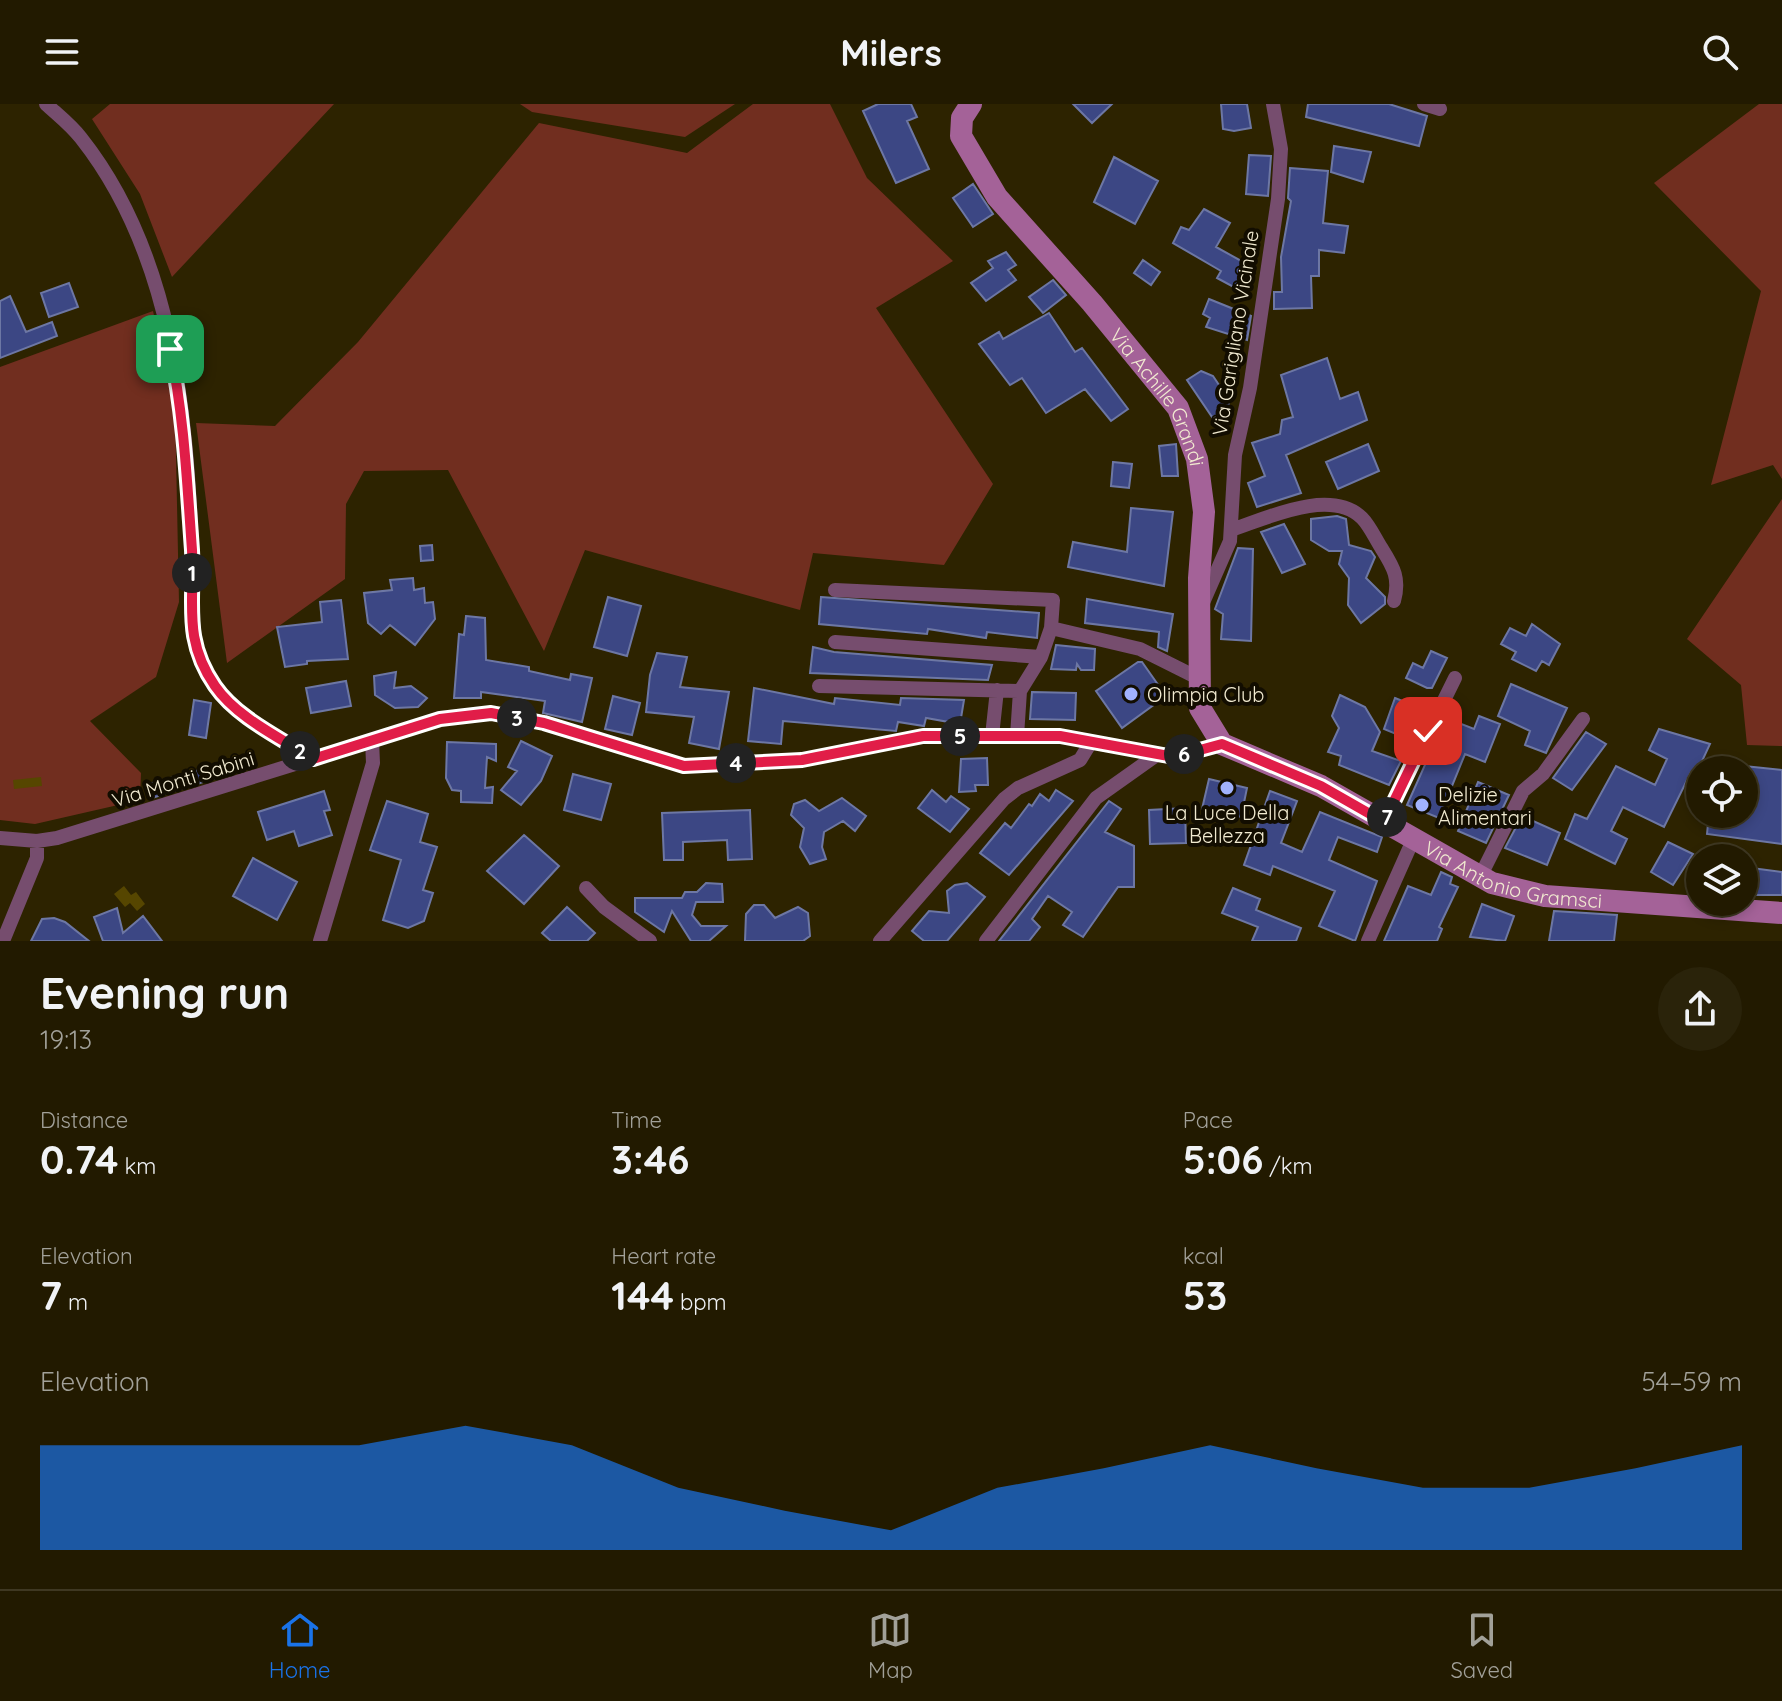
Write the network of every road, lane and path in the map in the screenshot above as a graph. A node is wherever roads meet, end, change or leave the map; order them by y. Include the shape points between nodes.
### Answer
1 (46, 104) edge
2 (971, 104) edge
3 (1424, 104) edge
4 (1277, 107) edge
5 (1440, 109) dead end
6 (1231, 530) junction
7 (835, 590) dead end
8 (1394, 601) dead end
9 (1199, 610) junction
10 (1051, 628) junction
11 (835, 642) dead end
12 (1041, 657) junction
13 (1455, 678) dead end
14 (1200, 679) junction
15 (819, 686) dead end
16 (997, 690) junction
17 (1020, 691) junction
18 (1583, 719) dead end
19 (992, 736) junction
20 (1017, 736) junction
21 (372, 740) junction
22 (1091, 742) junction
23 (1222, 744) junction
24 (1158, 754) junction
25 (313, 759) junction
26 (1384, 822) junction
27 (0, 838) edge
28 (1413, 840) junction
29 (37, 841) junction
30 (1480, 877) junction
31 (586, 888) dead end
32 (1782, 913) edge
33 (317, 939) edge
34 (3, 941) edge
35 (650, 941) edge
36 (880, 941) edge
37 (986, 941) edge
38 (1368, 941) edge

1 - 25 street via 79,135 120,196 151,271 183,412 192,554 190,626 203,663 239,711
2 - 9 main road, Via Achille Grandi via 962,118 961,136 997,197 1178,408 1197,459 1204,512
3 - 5 street
4 - 6 street, Via Garigliano Vicinale via 1278,199 1235,455
6 - 8 street via 1300,506 1335,506 1361,516 1395,568 1399,585
6 - 9 street, Via Garigliano Vicinale
7 - 10 street via 1053,600
9 - 14 main road, Via Achille Grandi
10 - 12 street
10 - 14 street via 1140,649
11 - 12 street
12 - 17 street
13 - 26 street
14 - 23 main road, Via Achille Grandi via 1200,708
15 - 16 street
16 - 17 street
16 - 19 street
17 - 20 street
18 - 30 street via 1543,774 1523,791
19 - 20 street, Via Monti Sabini
19 - 21 street, Via Monti Sabini via 923,736 802,760 684,766 544,723 491,713 440,719
20 - 22 street, Via Monti Sabini
21 - 25 street, Via Monti Sabini
21 - 33 street via 373,763
22 - 24 street, Via Monti Sabini
22 - 36 street via 1080,760 1004,799
23 - 24 street, Via Monti Sabini via 1174,757
23 - 26 main road, Via Antonio Gramsci via 1321,786
24 - 37 street via 1096,798
25 - 29 street, Via Monti Sabini
26 - 28 main road, Via Antonio Gramsci
27 - 29 street, Via Monti Sabini
28 - 30 main road, Via Antonio Gramsci
28 - 38 street
29 - 34 street via 37,858
30 - 32 main road, Via Antonio Gramsci via 1545,896
31 - 35 street

